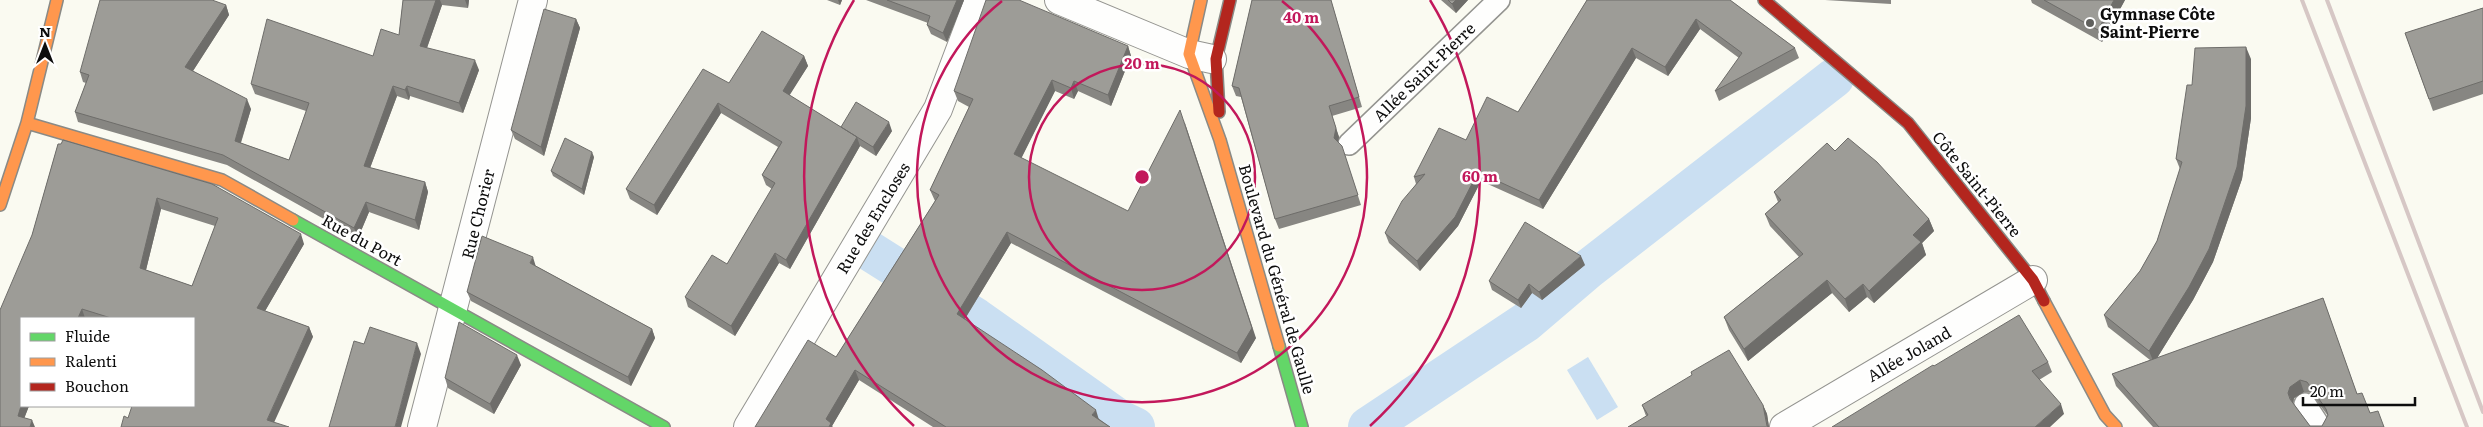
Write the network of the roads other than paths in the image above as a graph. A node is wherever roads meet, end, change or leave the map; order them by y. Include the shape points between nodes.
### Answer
1 (57, 0) edge
2 (533, 0) edge
3 (979, 0) edge
4 (1059, 0) edge
5 (1201, 0) edge
6 (1230, 0) edge
7 (1499, 0) edge
8 (1764, 0) edge
9 (1189, 54) junction
10 (1216, 60) junction
11 (27, 123) junction
12 (1220, 140) junction
13 (1349, 144) dead end
14 (0, 205) edge
15 (2033, 280) junction
16 (453, 310) junction
17 (2305, 404) dead end
18 (422, 427) edge
19 (664, 427) edge
20 (748, 427) edge
21 (1302, 427) edge
22 (1784, 427) edge
23 (2116, 427) edge
24 (2320, 427) edge

1 - 11 street
2 - 16 street, Rue Chorier
3 - 20 street, Rue des Encloses via 938,109
4 - 9 street
5 - 9 street
6 - 10 street, Boulevard du Général de Gaulle
7 - 13 lane, Allée Saint-Pierre
8 - 15 street, Côte Saint-Pierre via 1908,123
9 - 10 street
9 - 12 street, Boulevard du Général de Gaulle
10 - 12 street, Boulevard du Général de Gaulle
11 - 14 street
11 - 16 street, Rue du Port via 222,180
12 - 21 street, Boulevard du Général de Gaulle
15 - 22 street, Allée Joland
15 - 23 street, Côte Saint-Pierre via 2105,415
16 - 18 street, Rue Chorier
16 - 19 street, Rue du Port
17 - 24 lane

